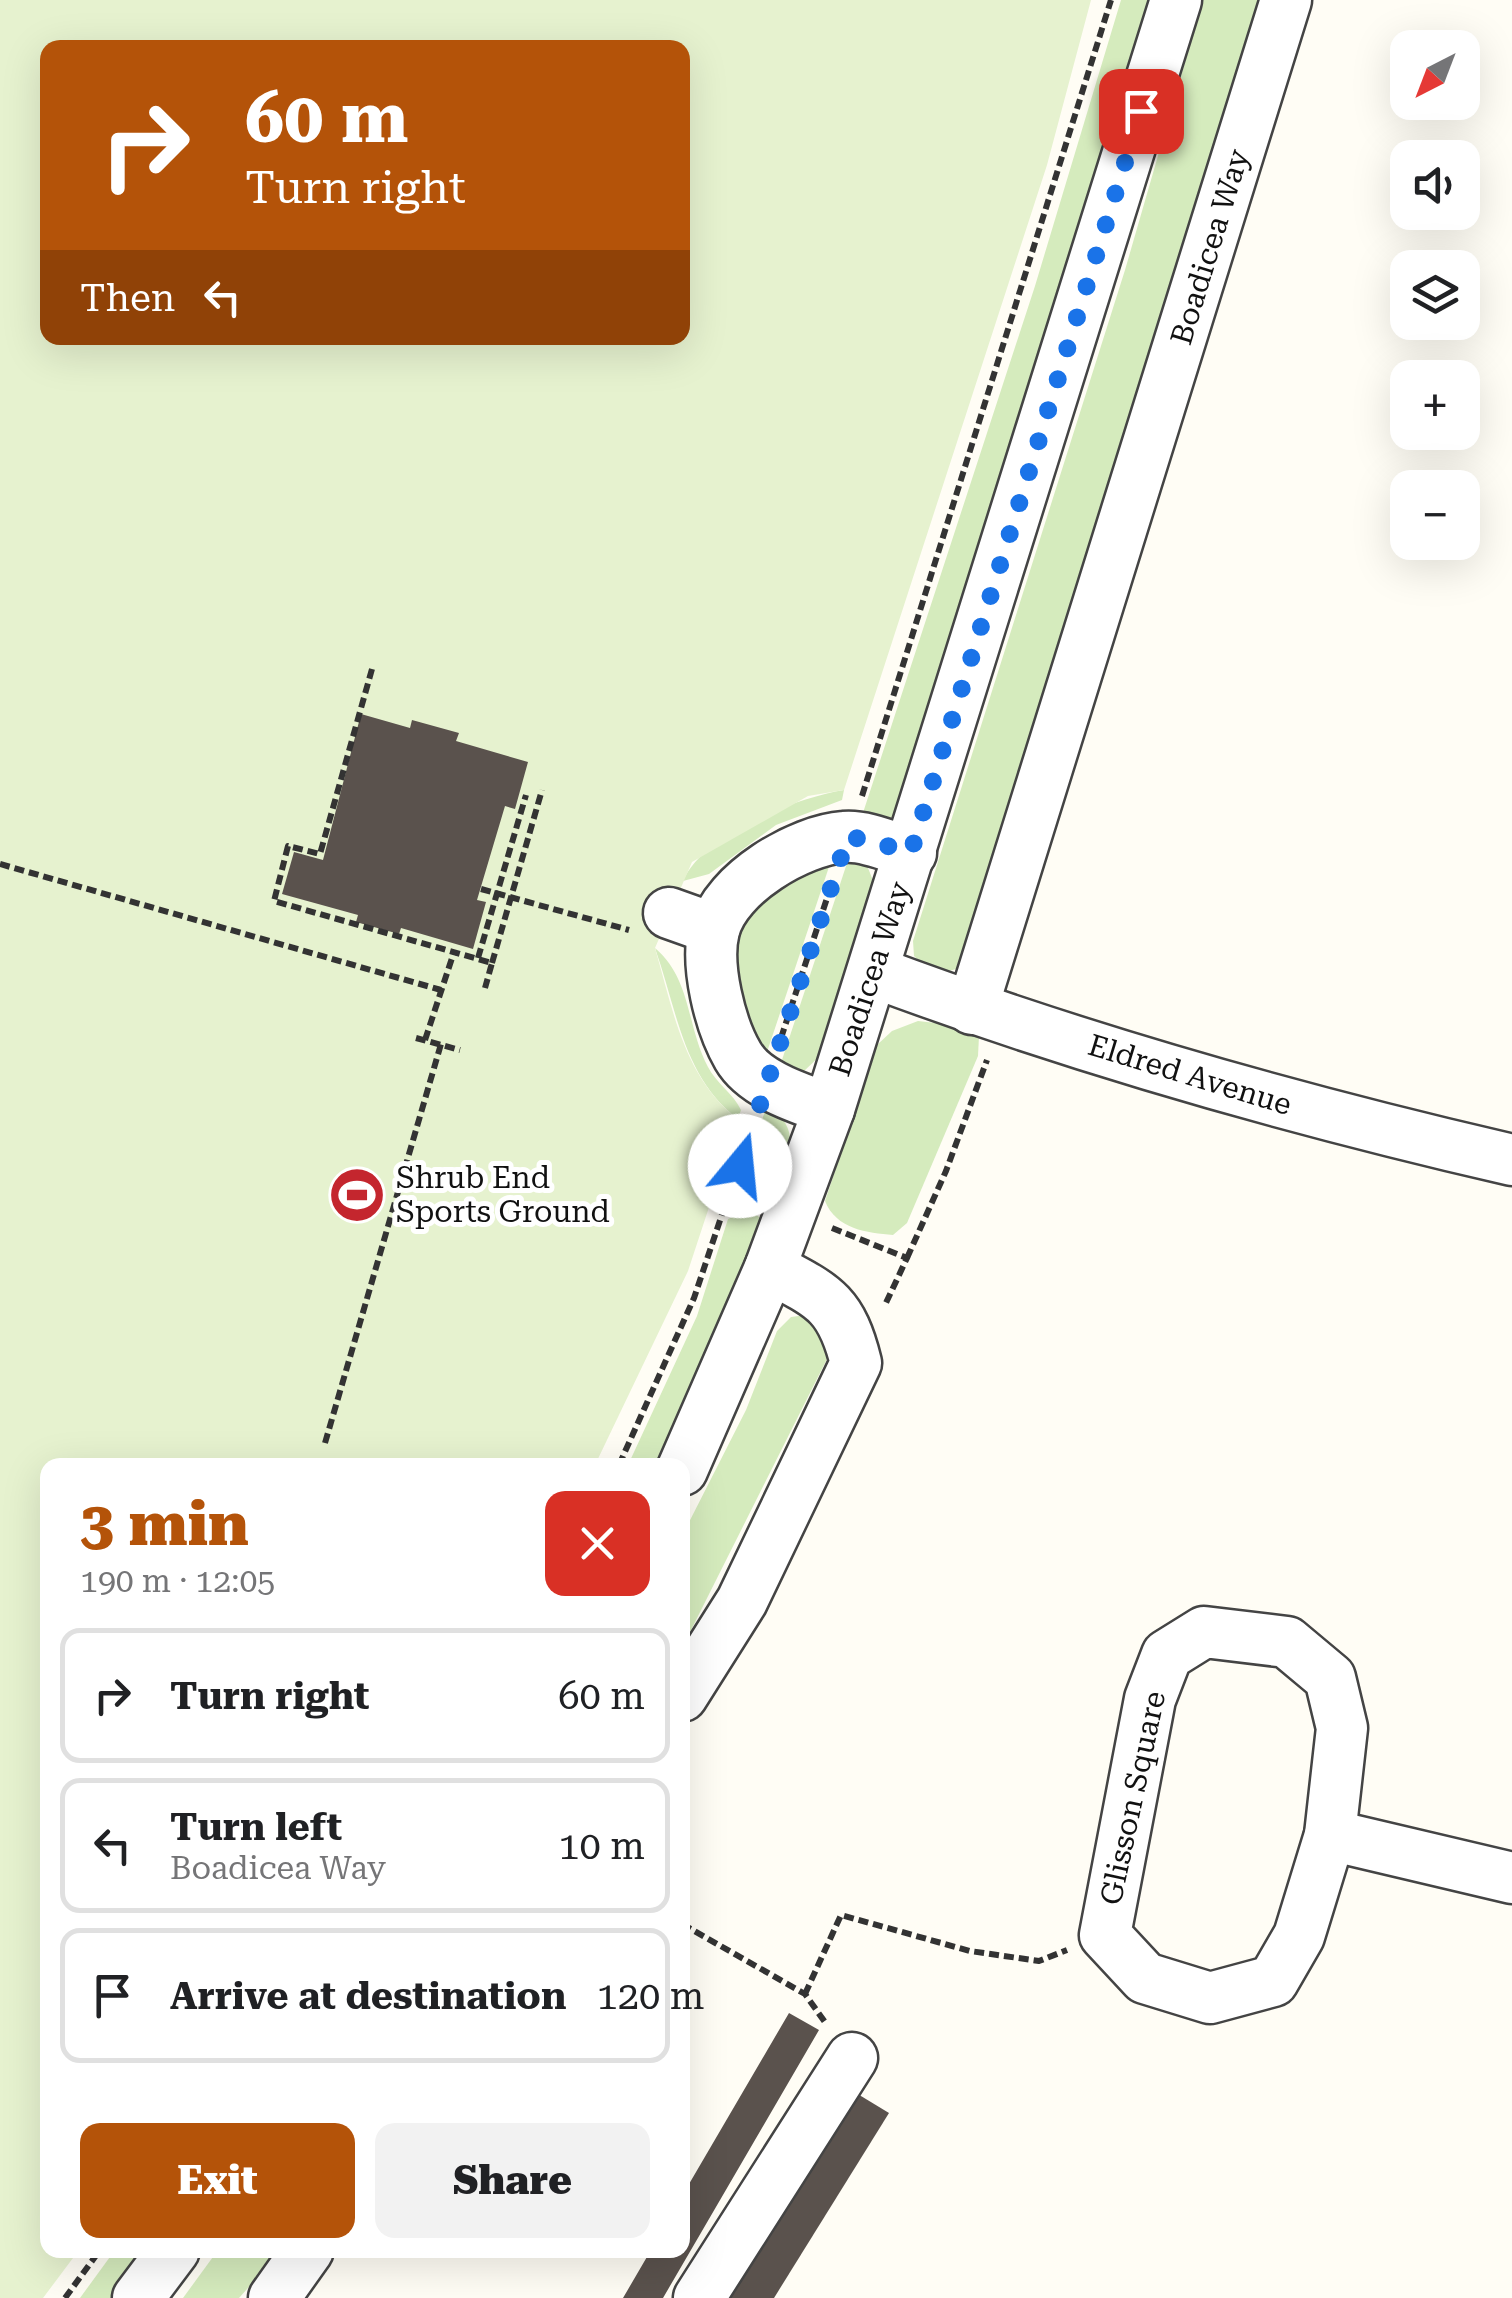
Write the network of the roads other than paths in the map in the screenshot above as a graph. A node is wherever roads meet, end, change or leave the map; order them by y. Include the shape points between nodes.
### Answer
1 (1176, 0) edge
2 (1286, 0) edge
3 (911, 852) junction
4 (874, 972) junction
5 (987, 1013) junction
6 (828, 1110) junction
7 (1512, 1160) edge
8 (770, 1268) junction
9 (687, 1458) edge
10 (690, 1683) edge
11 (1330, 1835) junction
12 (1512, 1878) edge
13 (852, 2058) dead end
14 (168, 2258) edge
15 (302, 2258) edge
16 (138, 2298) edge
17 (274, 2298) edge
18 (699, 2298) edge

1 - 3 street, Boadicea Way
2 - 5 street, Boadicea Way
3 - 4 street, Boadicea Way
3 - 6 street via 848,836 802,845 727,904 692,921 739,1058 766,1082
4 - 5 street, Eldred Avenue
4 - 6 street, Boadicea Way
5 - 7 street, Eldred Avenue via 1338,1120
6 - 8 street, Boadicea Way
8 - 9 street, Boadicea Way
8 - 10 street via 826,1298 849,1333 856,1363 742,1600
11 - 11 street, Glisson Square via 1342,1728 1330,1678 1287,1642 1204,1632 1167,1655 1150,1699 1105,1935 1144,1978 1210,1998 1273,1981 1299,1936
11 - 12 street
13 - 18 street
14 - 16 street
15 - 17 street

